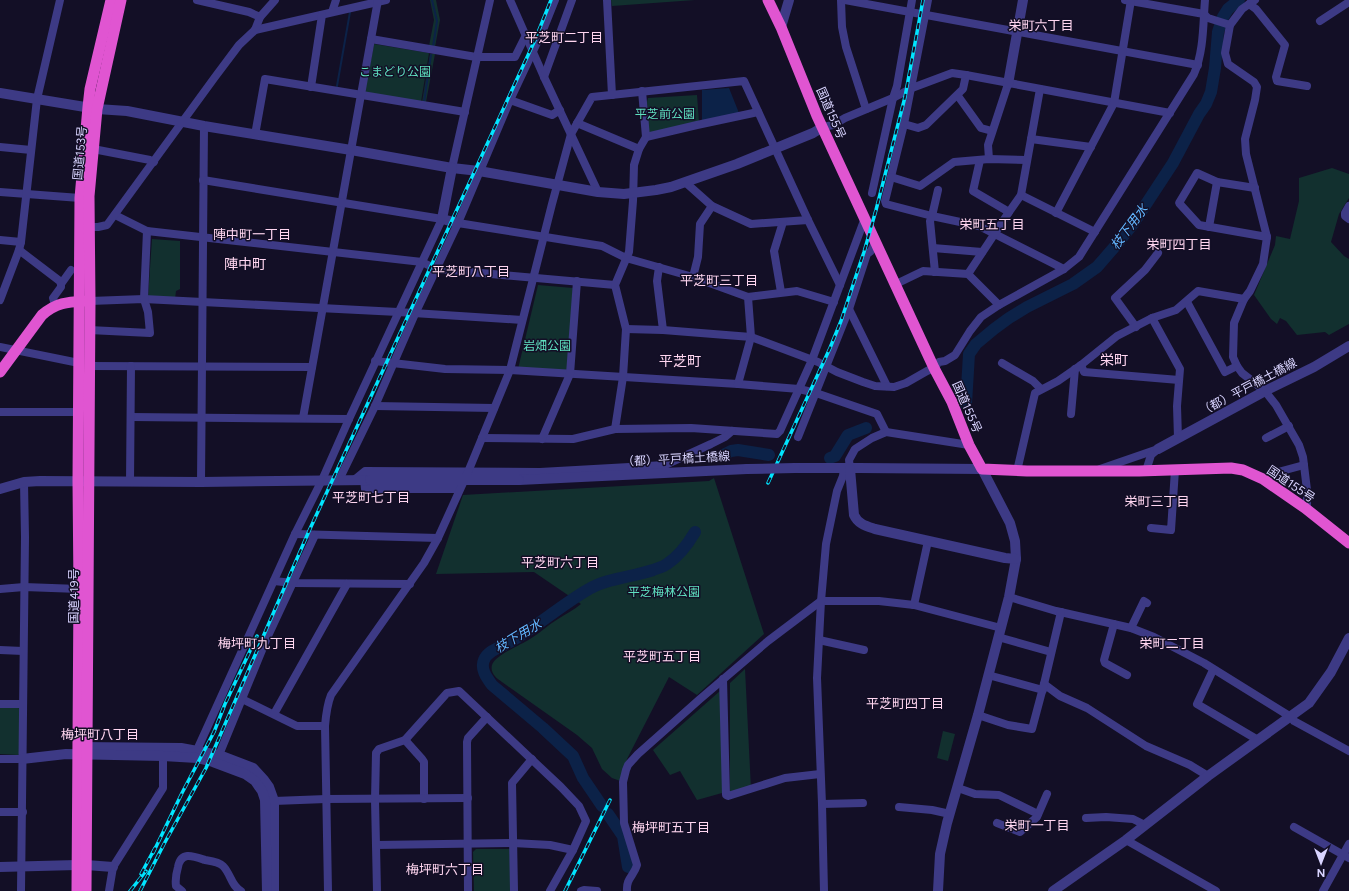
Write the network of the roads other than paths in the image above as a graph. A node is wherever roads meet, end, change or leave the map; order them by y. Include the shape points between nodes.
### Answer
1 (60, 0) edge
2 (111, 0) edge
3 (121, 0) edge
4 (197, 0) edge
5 (274, 0) edge
6 (336, 0) edge
7 (490, 0) edge
8 (510, 0) edge
9 (555, 0) edge
10 (572, 0) edge
11 (607, 0) edge
12 (768, 0) edge
13 (789, 0) edge
14 (840, 0) edge
15 (845, 0) edge
16 (912, 0) edge
17 (928, 0) edge
18 (1023, 0) edge
19 (1129, 0) edge
20 (1205, 0) edge
21 (380, 1) edge
22 (1252, 2) edge
23 (1349, 2) edge
24 (332, 12) junction
25 (911, 12) junction
26 (1204, 14) junction
27 (322, 15) junction
28 (926, 15) junction
29 (260, 17) junction
30 (1320, 21) dead end
31 (1228, 25) junction
32 (781, 27) junction
33 (255, 30) junction
34 (1018, 32) junction
35 (526, 35) junction
36 (371, 39) junction
37 (533, 51) junction
38 (1122, 52) junction
39 (476, 57) junction
40 (1198, 65) junction
41 (966, 75) junction
42 (544, 77) junction
43 (1008, 84) junction
44 (1307, 86) dead end
45 (311, 87) junction
46 (912, 88) junction
47 (1040, 89) junction
48 (642, 91) junction
49 (0, 93) edge
50 (612, 95) junction
51 (360, 96) junction
52 (958, 96) junction
53 (893, 98) junction
54 (37, 99) junction
55 (510, 100) junction
56 (1114, 103) junction
57 (92, 108) junction
58 (866, 109) junction
59 (560, 110) junction
60 (465, 112) junction
61 (758, 112) junction
62 (1170, 113) junction
63 (182, 122) junction
64 (577, 123) junction
65 (904, 124) junction
66 (204, 126) junction
67 (823, 127) junction
68 (992, 131) junction
69 (571, 134) junction
70 (255, 135) junction
71 (646, 137) junction
72 (1031, 139) junction
73 (0, 147) edge
74 (1091, 147) junction
75 (776, 148) junction
76 (93, 149) junction
77 (639, 149) junction
78 (31, 150) junction
79 (351, 150) junction
80 (989, 159) junction
81 (980, 160) junction
82 (1027, 160) junction
83 (154, 162) junction
84 (452, 168) junction
85 (480, 171) junction
86 (891, 177) junction
87 (203, 180) junction
88 (685, 182) junction
89 (1217, 182) junction
90 (557, 185) junction
91 (1255, 188) junction
92 (938, 190) dead end
93 (0, 192) edge
94 (598, 192) junction
95 (633, 193) junction
96 (872, 193) dead end
97 (27, 194) junction
98 (1021, 195) junction
99 (80, 198) junction
100 (341, 203) junction
101 (712, 206) junction
102 (1349, 206) edge
103 (1008, 212) junction
104 (1056, 213) junction
105 (115, 215) junction
106 (932, 216) junction
107 (865, 218) junction
108 (442, 219) junction
109 (1349, 219) edge
110 (808, 220) junction
111 (784, 222) junction
112 (458, 223) junction
113 (88, 227) junction
114 (1209, 227) junction
115 (146, 231) junction
116 (1095, 232) junction
117 (995, 234) junction
118 (544, 236) junction
119 (1268, 237) junction
120 (203, 238) junction
121 (0, 240) edge
122 (875, 242) junction
123 (20, 246) junction
124 (933, 248) junction
125 (333, 251) junction
126 (982, 252) junction
127 (1158, 253) dead end
128 (626, 258) junction
129 (422, 262) junction
130 (659, 267) junction
131 (436, 268) junction
132 (1064, 269) junction
133 (71, 270) dead end
134 (935, 272) junction
135 (968, 274) junction
136 (533, 277) junction
137 (694, 277) junction
138 (577, 281) junction
139 (61, 284) junction
140 (615, 284) junction
141 (896, 284) junction
142 (840, 285) junction
143 (781, 292) junction
144 (748, 297) junction
145 (144, 299) junction
146 (1244, 299) junction
147 (0, 300) edge
148 (84, 301) junction
149 (202, 302) junction
150 (834, 302) junction
151 (1187, 302) junction
152 (55, 305) junction
153 (999, 305) junction
154 (323, 308) junction
155 (849, 309) junction
156 (398, 312) junction
157 (415, 314) junction
158 (1152, 318) junction
159 (522, 320) junction
160 (1136, 327) junction
161 (626, 329) junction
162 (90, 330) junction
163 (663, 330) junction
164 (751, 337) junction
165 (1349, 346) edge
166 (0, 347) edge
167 (16, 350) junction
168 (812, 360) junction
169 (375, 361) junction
170 (394, 363) junction
171 (1002, 363) dead end
172 (84, 364) junction
173 (131, 366) junction
174 (202, 366) junction
175 (826, 366) junction
176 (1237, 366) junction
177 (312, 367) junction
178 (1078, 367) junction
179 (934, 368) junction
180 (510, 370) junction
181 (0, 372) edge
182 (570, 374) junction
183 (623, 377) junction
184 (1179, 380) junction
185 (738, 384) junction
186 (887, 386) junction
187 (799, 389) junction
188 (1041, 389) junction
189 (1265, 391) junction
190 (816, 394) junction
191 (375, 406) junction
192 (494, 408) junction
193 (0, 412) edge
194 (79, 412) junction
195 (1071, 414) dead end
196 (132, 417) junction
197 (201, 417) junction
198 (303, 418) junction
199 (349, 418) junction
200 (1289, 426) junction
201 (615, 429) junction
202 (732, 431) junction
203 (886, 432) junction
204 (798, 437) dead end
205 (482, 438) junction
206 (1178, 438) junction
207 (1266, 438) dead end
208 (542, 439) junction
209 (969, 445) junction
210 (1158, 450) junction
211 (1304, 466) junction
212 (847, 468) junction
213 (982, 469) junction
214 (1175, 470) junction
215 (1017, 471) junction
216 (1095, 471) junction
217 (1146, 471) junction
218 (468, 472) junction
219 (1278, 472) dead end
220 (322, 480) junction
221 (339, 480) junction
222 (363, 480) junction
223 (83, 481) junction
224 (24, 482) junction
225 (130, 482) junction
226 (200, 482) junction
227 (0, 489) edge
228 (459, 489) junction
229 (1304, 508) junction
230 (1151, 528) dead end
231 (295, 534) junction
232 (315, 535) junction
233 (438, 538) junction
234 (928, 541) junction
235 (1349, 543) edge
236 (1016, 559) junction
237 (274, 581) junction
238 (293, 582) junction
239 (347, 584) junction
240 (410, 584) junction
241 (24, 587) junction
242 (0, 589) edge
243 (78, 589) junction
244 (1009, 597) junction
245 (821, 601) junction
246 (1147, 603) dead end
247 (914, 605) junction
248 (1061, 612) junction
249 (1114, 624) junction
250 (1130, 628) junction
251 (1000, 632) junction
252 (1349, 638) edge
253 (820, 640) junction
254 (0, 650) edge
255 (864, 650) dead end
256 (23, 651) junction
257 (1052, 652) junction
258 (1213, 670) junction
259 (988, 675) junction
260 (1127, 675) dead end
261 (723, 679) junction
262 (1043, 687) junction
263 (242, 699) junction
264 (0, 704) edge
265 (23, 704) junction
266 (274, 714) junction
267 (978, 715) junction
268 (488, 717) junction
269 (1291, 717) junction
270 (325, 726) junction
271 (405, 740) junction
272 (1258, 740) junction
273 (196, 750) junction
274 (1349, 751) edge
275 (79, 752) junction
276 (219, 755) junction
277 (163, 756) junction
278 (0, 759) edge
279 (22, 759) junction
280 (532, 759) junction
281 (820, 774) junction
282 (1208, 776) junction
283 (958, 788) junction
284 (1047, 794) dead end
285 (468, 798) junction
286 (326, 799) junction
287 (424, 799) junction
288 (375, 800) junction
289 (274, 801) junction
290 (862, 803) dead end
291 (822, 804) junction
292 (899, 807) dead end
293 (0, 812) edge
294 (23, 812) junction
295 (950, 814) junction
296 (1038, 814) junction
297 (1086, 818) dead end
298 (997, 823) dead end
299 (1145, 825) junction
300 (1294, 827) dead end
301 (1126, 840) junction
302 (513, 843) junction
303 (468, 844) junction
304 (1349, 844) edge
305 (376, 845) junction
306 (573, 850) junction
307 (1346, 856) edge
308 (81, 865) junction
309 (0, 867) edge
310 (21, 867) junction
311 (113, 867) junction
312 (21, 891) edge
313 (77, 891) edge
314 (86, 891) edge
315 (109, 891) edge
316 (182, 891) edge
317 (242, 891) edge
318 (267, 891) edge
319 (274, 891) edge
320 (328, 891) edge
321 (377, 891) edge
322 (468, 891) edge
323 (514, 891) edge
324 (550, 891) edge
325 (581, 891) edge
326 (597, 891) edge
327 (627, 891) edge
328 (824, 891) edge
329 (938, 891) edge
330 (1053, 891) edge
331 (1216, 891) edge
332 (1323, 891) edge

1 - 54 street
2 - 57 highway, 国道153号 via 90,89
3 - 57 highway, 国道153号
4 - 29 street
5 - 29 street
6 - 24 street
7 - 39 street
8 - 35 street
9 - 37 street
10 - 42 street
11 - 50 street
12 - 32 highway, 国道155号
13 - 32 street
14 - 58 street via 846,47
15 - 25 street
16 - 25 street
17 - 28 street
18 - 34 street
19 - 26 street
19 - 38 street
20 - 26 street
21 - 24 street
21 - 36 street
22 - 31 street
22 - 44 street via 1285,45 1277,81
23 - 30 street
24 - 27 street
25 - 28 street
25 - 53 street
26 - 31 street
26 - 40 street
27 - 33 street
27 - 45 street
28 - 34 street
28 - 46 street
29 - 33 street
31 - 91 street via 1225,53 1228,64 1254,82 1257,87 1245,139 1246,154
32 - 67 highway, 国道155号
33 - 63 street via 239,45
34 - 38 street
34 - 43 street
35 - 37 street
35 - 39 street via 515,57
36 - 39 street
36 - 51 street
37 - 42 street
37 - 55 street
38 - 40 street
38 - 56 street
39 - 60 street
40 - 62 street
41 - 43 street
41 - 46 street via 952,73
41 - 52 street via 963,90
42 - 59 street
43 - 47 street
43 - 68 street
45 - 51 street
45 - 70 street via 265,79
46 - 53 street
46 - 65 street
47 - 56 street
47 - 72 street
48 - 50 street
48 - 61 street via 744,81
48 - 71 street
49 - 54 street
50 - 64 street via 592,97
51 - 60 street
51 - 79 street
52 - 65 street via 926,125 918,128
52 - 68 street via 981,128
53 - 58 street
53 - 96 street
54 - 57 street
54 - 78 street
55 - 59 street via 552,115
55 - 85 street
56 - 62 street
56 - 74 street
57 - 63 street via 127,111
57 - 76 highway, 国道153号
57 - 99 highway, 国道153号
58 - 67 street
59 - 69 street
60 - 84 street
61 - 71 street
61 - 75 street
62 - 116 street
63 - 66 street
63 - 83 street
64 - 69 street
64 - 77 street
65 - 86 street
66 - 70 street
66 - 87 street
67 - 75 street
67 - 107 highway, 国道155号
68 - 80 street via 988,145
69 - 90 street
69 - 94 street
70 - 79 street
71 - 77 street
72 - 74 street
72 - 82 street
73 - 78 street
74 - 104 street
75 - 88 street
75 - 110 street
76 - 83 street
76 - 113 highway, 国道153号
77 - 95 street via 634,165
78 - 97 street
79 - 84 street
79 - 100 street
80 - 81 street
80 - 82 street
81 - 86 street via 954,162 920,186
81 - 103 street via 973,191
82 - 98 street
83 - 105 street
84 - 85 street
84 - 108 street
85 - 90 street
85 - 112 street
86 - 106 street via 886,204
87 - 100 street
87 - 120 street
88 - 95 street
88 - 101 street
89 - 91 street
89 - 114 street
89 - 114 street via 1196,173 1179,203 1200,225
90 - 94 street
90 - 118 street
91 - 119 street
92 - 106 street
93 - 97 street
94 - 95 street
95 - 128 street via 629,252
97 - 99 street
97 - 123 street
98 - 103 street
98 - 104 street
99 - 148 highway, 国道153号
100 - 108 street
100 - 125 street
101 - 111 street via 751,224
101 - 137 street via 700,224
102 - 109 street via 1345,216
103 - 117 street
104 - 116 street
105 - 113 street via 107,225
105 - 115 street
106 - 117 street via 979,226
106 - 124 street via 930,221
107 - 122 highway, 国道155号
107 - 142 street
108 - 112 street
108 - 129 street
110 - 111 street
110 - 142 street
111 - 143 street via 774,251
112 - 118 street
112 - 131 street
113 - 148 highway, 国道153号
114 - 119 street
115 - 120 street
115 - 145 street
116 - 132 street via 1079,256
117 - 126 street
117 - 132 street
118 - 128 street via 602,246
118 - 136 street
119 - 146 street via 1263,264
120 - 125 street
120 - 149 street
121 - 123 street
122 - 141 highway, 国道155号
122 - 155 street via 867,254
123 - 139 street
123 - 147 street
124 - 126 street
124 - 134 street
125 - 129 street
125 - 154 street
126 - 135 street
127 - 160 street via 1145,270 1115,298
128 - 130 street
128 - 140 street
129 - 131 street
129 - 156 street
130 - 137 street
130 - 163 street via 657,280
131 - 136 street
131 - 157 street
132 - 153 street
133 - 139 street
134 - 135 street
134 - 141 street via 923,271
135 - 153 street
136 - 138 street
136 - 159 street
137 - 144 street
138 - 140 street
138 - 182 street
139 - 152 street via 53,298
140 - 161 street
141 - 179 highway, 国道155号
142 - 150 street
143 - 144 street
143 - 150 street via 797,292
144 - 164 street
145 - 148 street
145 - 149 street
145 - 162 street via 150,333
146 - 151 street via 1198,291
146 - 176 street via 1234,323 1233,356
148 - 152 highway
148 - 162 highway, 国道419号
148 - 172 highway, 国道419号
149 - 154 street
149 - 174 street
150 - 168 street
151 - 158 street via 1176,310
151 - 176 street via 1225,372
152 - 167 highway via 42,315
153 - 179 street via 981,317 954,355 939,362
154 - 156 street
154 - 177 street
155 - 175 street
155 - 186 street
156 - 157 street
156 - 169 street
157 - 159 street
157 - 170 street
158 - 160 street
158 - 184 street via 1179,365
159 - 180 street
160 - 178 street via 1117,336
161 - 163 street
161 - 183 street
162 - 172 highway, 国道419号
163 - 164 street
164 - 168 street
164 - 185 street
165 - 189 street, （都）平戸橋土橋線
166 - 167 street
167 - 172 street
167 - 181 highway
168 - 175 street
168 - 187 street
169 - 170 street
169 - 199 street
170 - 180 street via 445,369
170 - 191 street
171 - 188 street via 1033,381
172 - 173 street
172 - 194 highway, 国道419号
172 - 223 highway, 国道419号
173 - 174 street
173 - 196 street
174 - 177 street
174 - 197 street
175 - 186 street via 875,386
175 - 190 street
176 - 189 street
177 - 198 street
178 - 184 street via 1084,372
178 - 188 street
178 - 195 street
179 - 186 street via 906,383 894,387
179 - 209 highway, 国道155号 via 952,402
180 - 182 street
180 - 192 street
182 - 183 street
182 - 208 street
183 - 185 street
183 - 201 street
184 - 206 street
185 - 187 street
187 - 190 street
187 - 202 street via 777,434
188 - 215 street via 1035,393
189 - 200 street
189 - 206 street, （都）平戸橋土橋線
190 - 203 street via 877,414
190 - 204 street
191 - 192 street
191 - 221 street
192 - 205 street
193 - 194 street
194 - 223 highway, 国道419号
196 - 197 street
196 - 225 street
197 - 198 street
197 - 226 street
198 - 199 street
199 - 220 street
200 - 207 street
200 - 211 street via 1299,445
201 - 202 street via 691,428
201 - 208 street via 573,439
202 - 218 street via 725,437 665,465 540,472
203 - 209 street
203 - 212 street via 855,449
205 - 208 street
205 - 218 street
206 - 210 street, （都）平戸橋土橋線
209 - 213 highway, 国道155号
210 - 216 street
210 - 217 street via 1152,456
211 - 219 street
211 - 229 street via 1307,504
212 - 213 street, （都）平戸橋土橋線
212 - 222 street, （都）平戸橋土橋線, bridge via 748,469 519,480
212 - 234 street via 857,520 864,526
212 - 245 street via 838,491 826,544
213 - 215 highway, 国道155号
213 - 236 street via 1010,523
214 - 217 highway, 国道155号
214 - 229 highway, 国道155号 via 1243,470 1263,479
214 - 230 street via 1171,530
215 - 216 highway, 国道155号
216 - 217 highway, 国道155号
218 - 222 street via 365,471
218 - 228 street
220 - 221 street, （都）平戸橋土橋線
220 - 226 street, （都）平戸橋土橋線
220 - 231 street
221 - 222 street, （都）平戸橋土橋線
222 - 228 street via 366,489
223 - 224 street, （都）平戸橋土橋線
223 - 225 street, （都）平戸橋土橋線
223 - 243 highway, 国道419号
223 - 275 highway, 国道419号
224 - 227 street, （都）平戸橋土橋線
224 - 241 street
225 - 226 street, （都）平戸橋土橋線
228 - 233 street
229 - 235 highway, 国道155号
231 - 232 street
231 - 237 street
232 - 233 street
232 - 238 street
233 - 240 street
234 - 236 street
234 - 247 street
236 - 244 street
237 - 238 street
237 - 273 street
238 - 239 street
238 - 263 street
239 - 240 street
239 - 266 street
240 - 270 street via 331,695 326,710
241 - 242 street
241 - 243 street
241 - 256 street
243 - 275 highway, 国道419号
244 - 248 street
244 - 251 street
245 - 247 street via 879,601
245 - 253 street
245 - 261 street
246 - 250 street via 1144,601
247 - 251 street
248 - 249 street
248 - 257 street
249 - 250 street
249 - 260 street via 1104,660
250 - 258 street via 1174,647
251 - 257 street
251 - 259 street
252 - 269 street via 1331,672 1309,703
253 - 255 street
253 - 281 street via 817,678
254 - 256 street
256 - 265 street
257 - 262 street
258 - 269 street
258 - 272 street via 1197,704
259 - 262 street
259 - 267 street
261 - 281 street via 726,795 785,778
261 - 327 street via 638,754 626,770 623,788 624,823 637,865 628,880
262 - 267 street via 1032,729 1008,725
262 - 282 street via 1087,708 1146,746 1190,765
263 - 266 street
263 - 276 street
264 - 265 street
265 - 279 street
266 - 270 street via 296,726
267 - 283 street
268 - 271 street via 459,691 447,693
268 - 280 street
268 - 285 street via 467,742
269 - 272 street
269 - 274 street
270 - 286 street
271 - 287 street via 424,762
271 - 288 street via 379,749 376,753
272 - 282 street
273 - 275 street via 164,747
273 - 276 street
275 - 277 street
275 - 279 street
275 - 308 highway, 国道419号
276 - 289 street via 253,768 269,787
277 - 311 street via 163,788
277 - 318 street via 213,762 245,774 255,781 262,791 266,809
278 - 279 street
279 - 294 street
280 - 302 street via 512,783
280 - 306 street via 579,806 585,818
281 - 291 street
282 - 299 street
283 - 295 street
283 - 296 street via 975,794 999,795
284 - 296 street
285 - 287 street
285 - 303 street
286 - 288 street
286 - 289 street
286 - 320 street
287 - 288 street
288 - 305 street
289 - 319 street
290 - 291 street
291 - 328 street
292 - 295 street
293 - 294 street
294 - 310 street
295 - 329 street via 940,854
296 - 298 street via 1020,832
297 - 299 street via 1133,819
299 - 301 street
300 - 307 street
301 - 330 street
301 - 331 street
302 - 303 street
302 - 306 street via 550,845
302 - 323 street
303 - 305 street
303 - 322 street
304 - 307 street
305 - 321 street
306 - 324 street
307 - 332 street
308 - 310 street
308 - 311 street
308 - 313 highway, 国道419号
308 - 314 highway, 国道419号
309 - 310 street
310 - 312 street
311 - 315 street
316 - 317 street via 176,886 175,879 179,861 184,857 193,856 222,864 233,884
325 - 326 street

